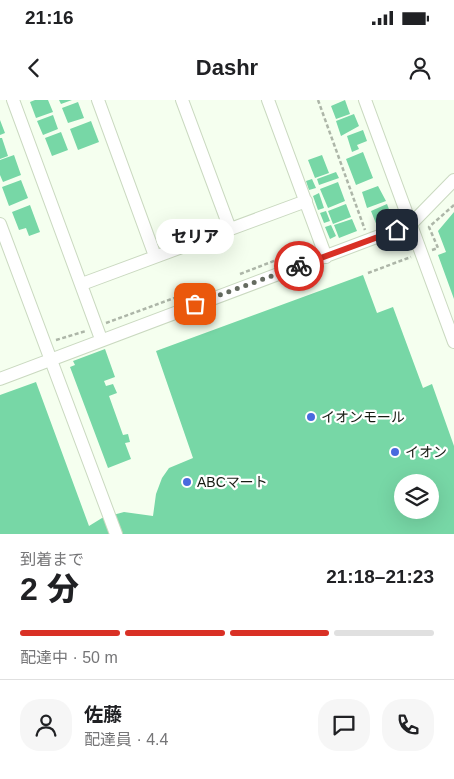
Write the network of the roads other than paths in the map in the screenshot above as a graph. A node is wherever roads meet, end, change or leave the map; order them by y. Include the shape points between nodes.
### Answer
1 (14, 100) edge
2 (98, 100) edge
3 (182, 100) edge
4 (268, 100) edge
5 (365, 100) edge
6 (454, 180) edge
7 (306, 201) junction
8 (0, 224) edge
9 (411, 224) junction
10 (230, 228) junction
11 (156, 256) junction
12 (326, 256) junction
13 (82, 284) junction
14 (101, 339) junction
15 (454, 342) edge
16 (51, 360) junction
17 (0, 379) edge
18 (116, 534) edge

1 - 13 street
2 - 11 street
3 - 10 street
4 - 7 street
5 - 9 street
6 - 9 street
7 - 10 street
7 - 12 street
8 - 16 street
9 - 12 street
9 - 15 street
10 - 11 street
11 - 13 street
12 - 14 street
13 - 14 street
14 - 16 street
16 - 17 street
16 - 18 street

